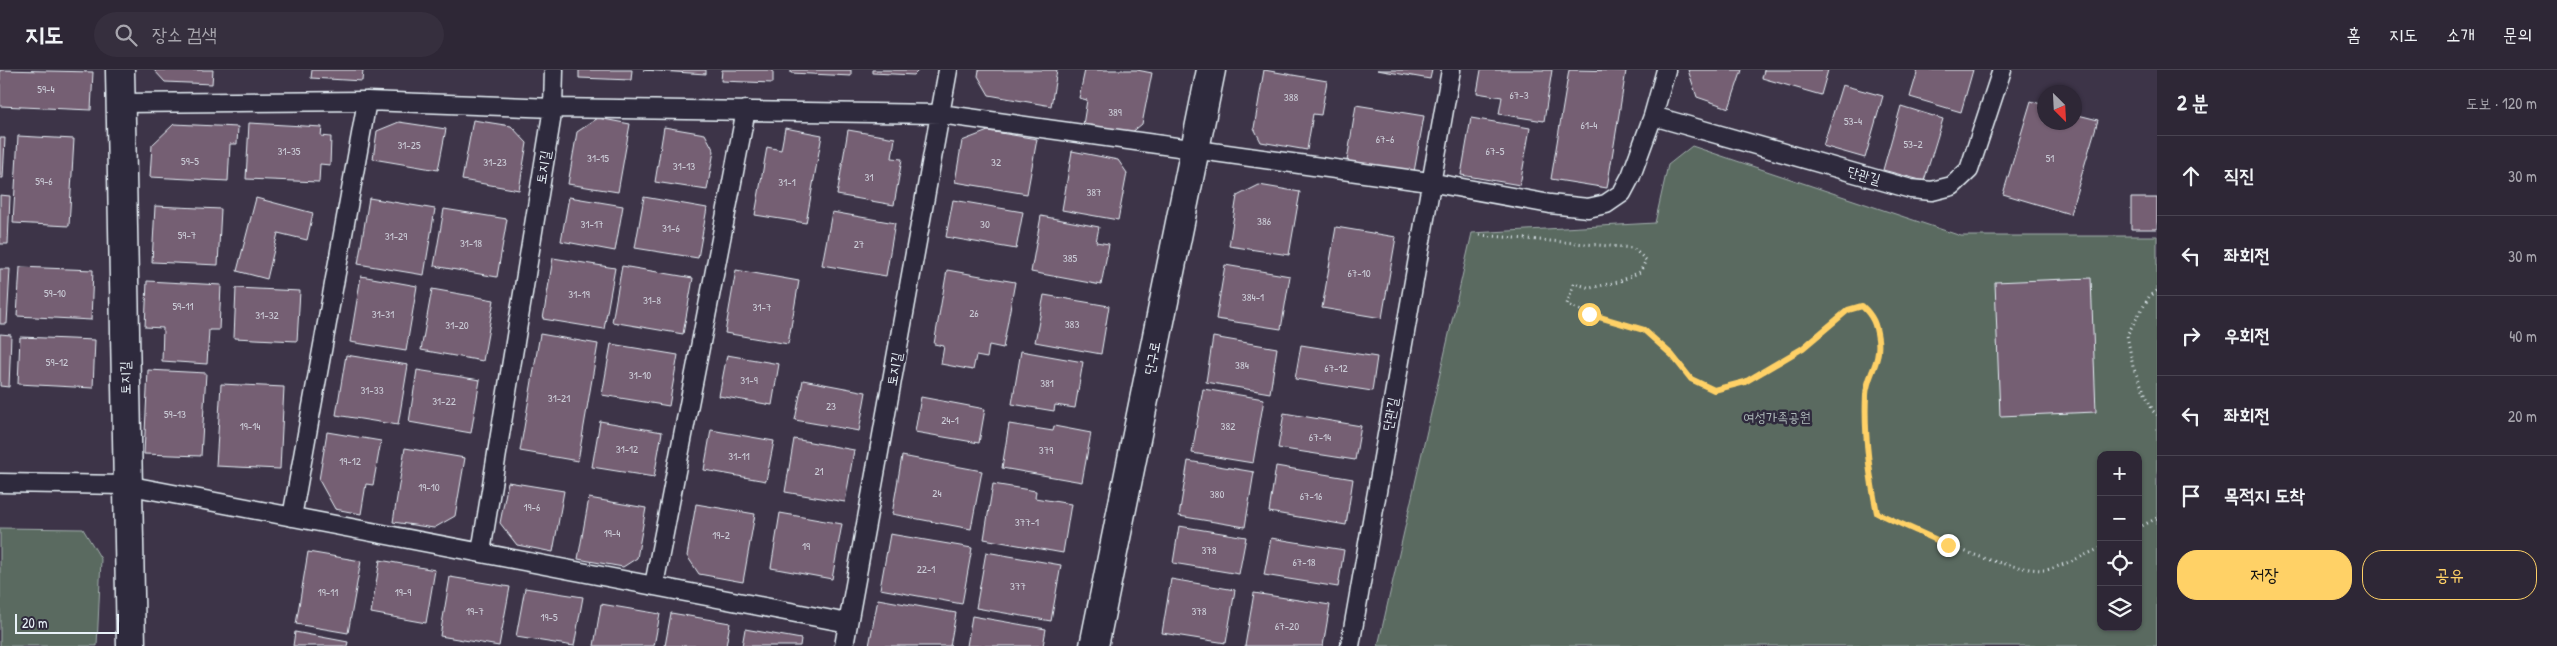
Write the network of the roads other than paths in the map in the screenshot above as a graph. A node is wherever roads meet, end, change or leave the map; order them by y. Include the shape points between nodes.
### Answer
1 (120, 70) edge
2 (554, 70) edge
3 (948, 70) edge
4 (1211, 70) edge
5 (1451, 70) edge
6 (1666, 70) edge
7 (2002, 70) edge
8 (367, 101) junction
9 (120, 103) junction
10 (553, 108) junction
11 (746, 110) junction
12 (940, 114) junction
13 (1653, 116) junction
14 (1194, 150) junction
15 (1429, 182) junction
16 (0, 483) edge
17 (126, 485) junction
18 (292, 517) junction
19 (481, 552) junction
20 (654, 585) junction
21 (848, 624) junction
22 (131, 646) edge
23 (844, 646) edge
24 (1094, 646) edge
25 (1350, 646) edge

1 - 9 street, 토지길
2 - 10 lane, 토지길
3 - 12 lane, 토지길
4 - 14 street, 단구로
5 - 15 lane, 단관길
6 - 13 lane
7 - 13 lane, 단관길 via 1969,170 1952,186 1932,191 1911,189
8 - 9 lane
8 - 10 lane
8 - 18 lane
9 - 17 street, 토지길
10 - 11 lane
10 - 19 lane, 토지길
11 - 12 lane
11 - 20 lane
12 - 14 lane
12 - 21 lane, 토지길
13 - 15 lane via 1622,193 1606,204 1588,208 1550,204
14 - 15 lane
14 - 24 street, 단구로
15 - 25 lane, 단관길
16 - 17 lane
17 - 18 lane
17 - 22 street, 토지길
18 - 19 lane
19 - 20 lane
20 - 21 lane
21 - 23 lane, 토지길

